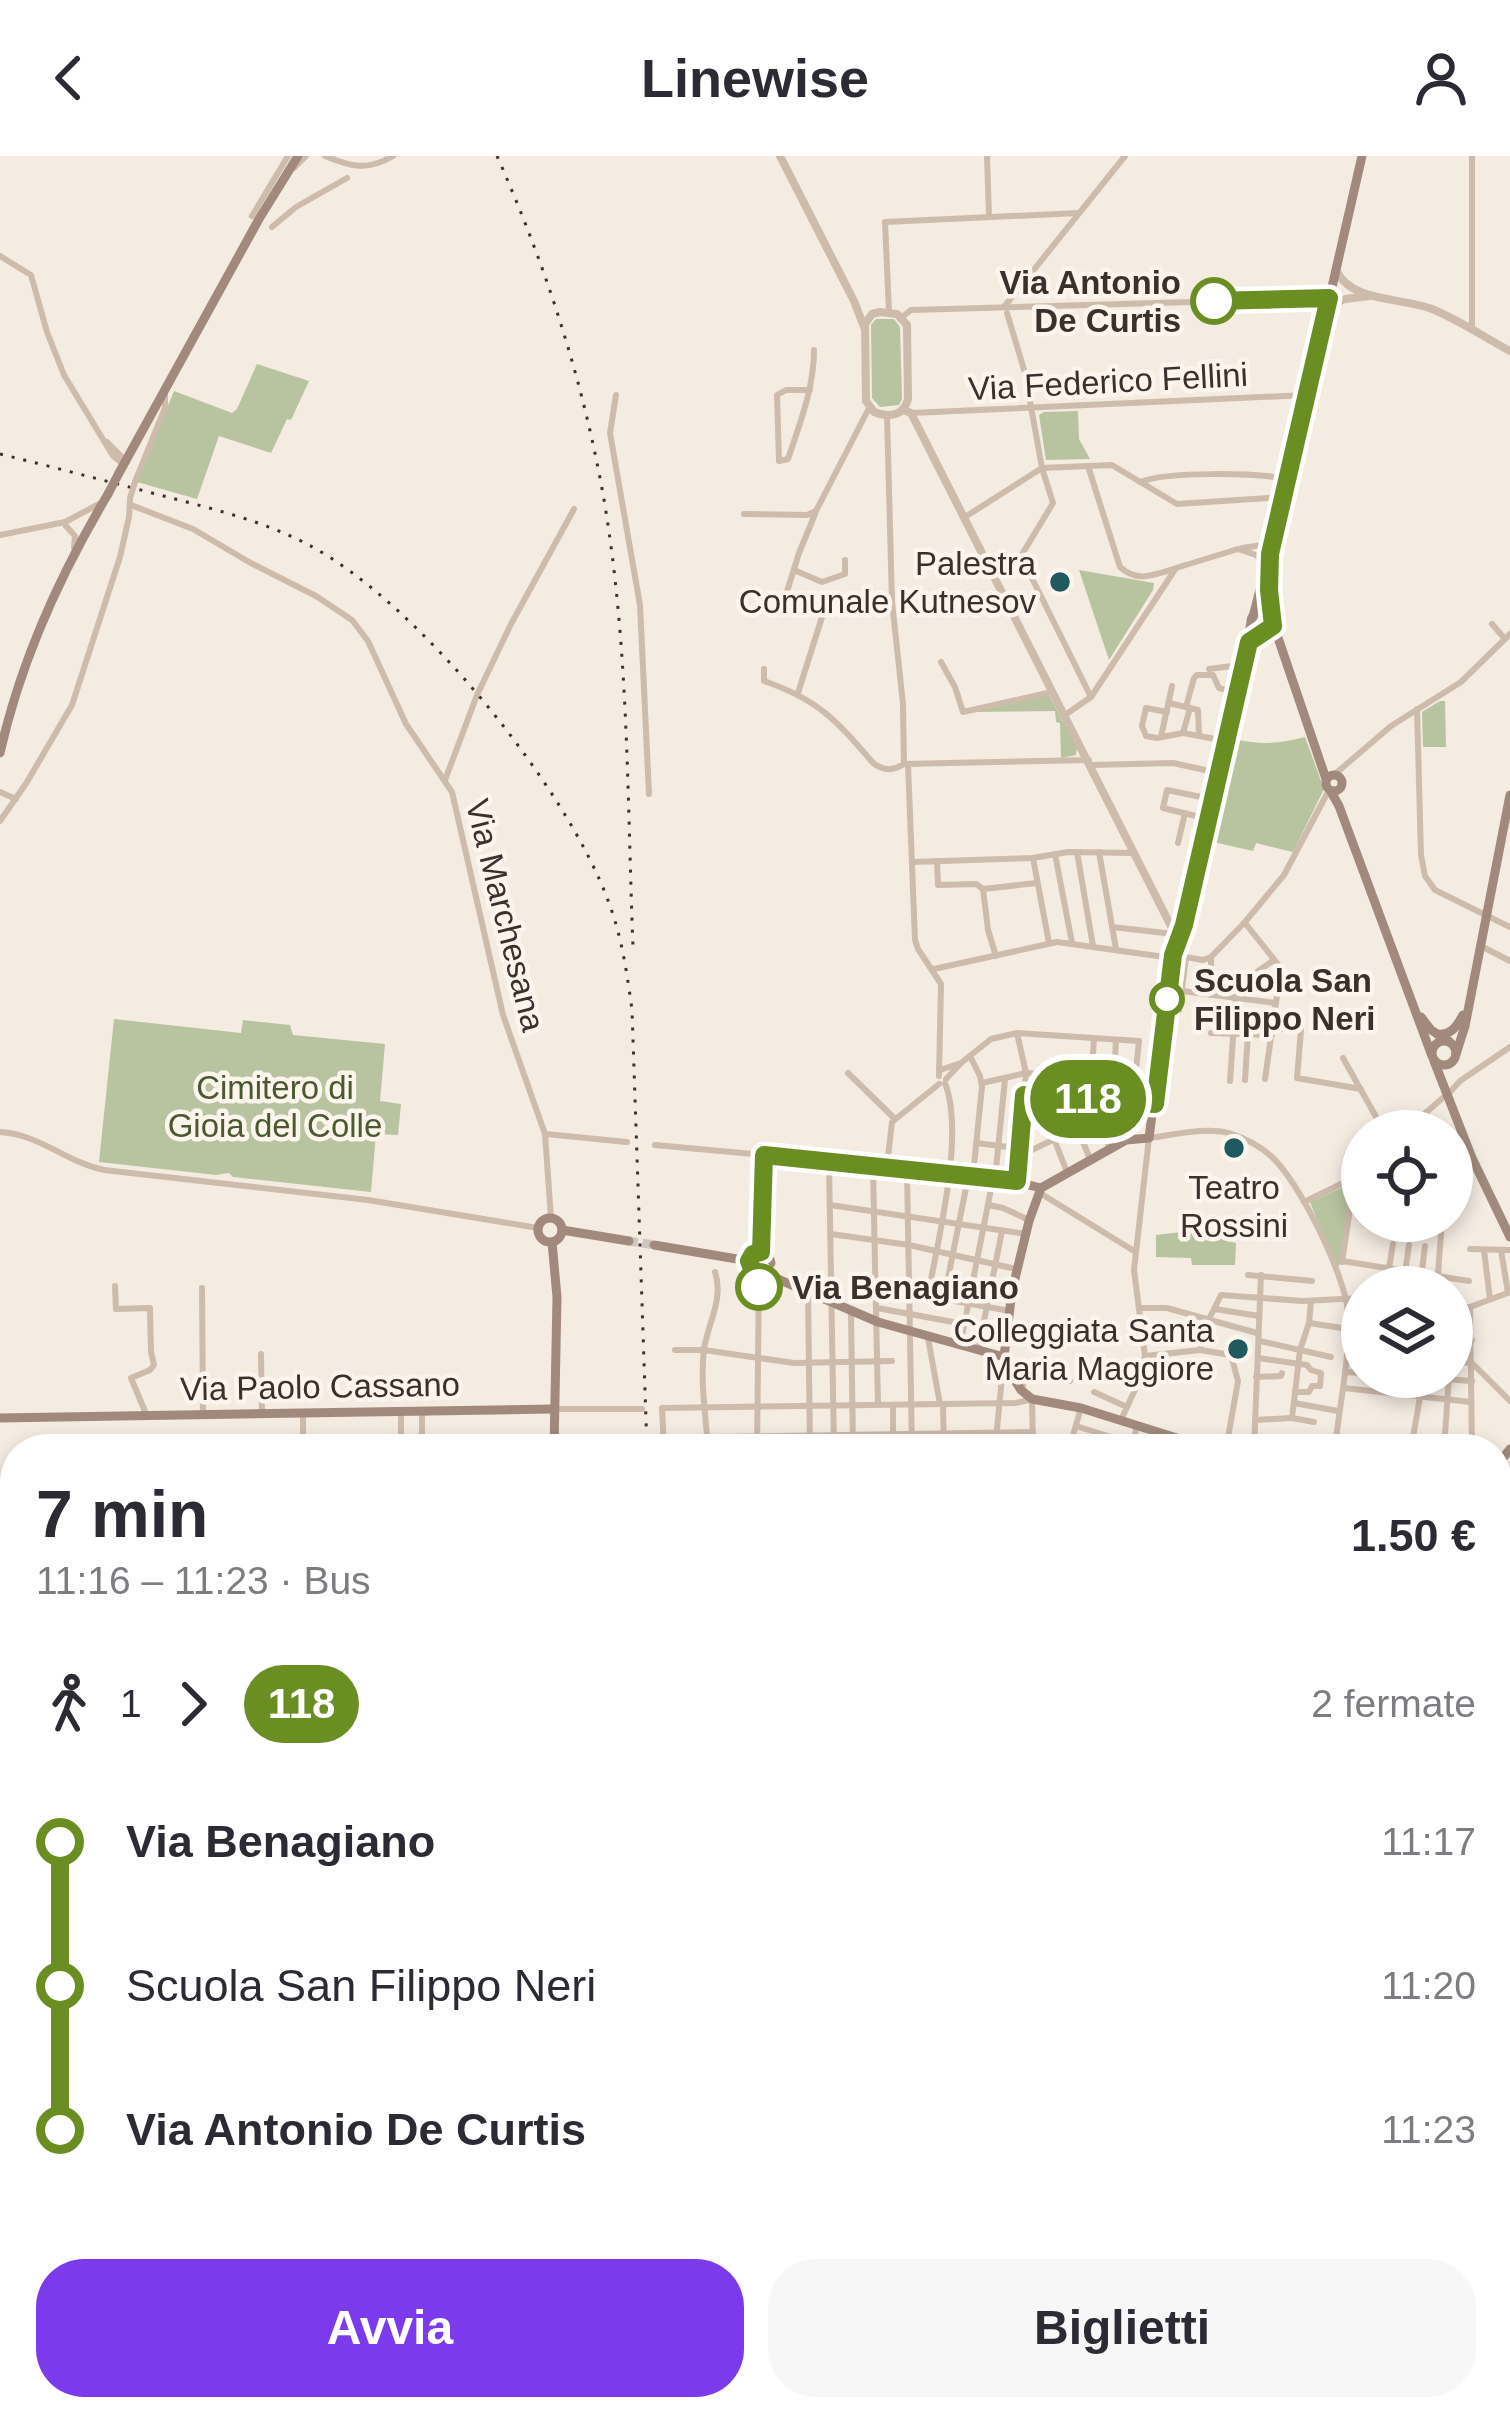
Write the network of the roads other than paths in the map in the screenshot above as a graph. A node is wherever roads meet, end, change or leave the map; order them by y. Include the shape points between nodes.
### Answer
1 (287, 156) edge
2 (302, 156) edge
3 (328, 156) edge
4 (393, 156) edge
5 (780, 156) edge
6 (987, 156) edge
7 (1125, 156) edge
8 (1361, 156) edge
9 (1472, 156) edge
10 (347, 178) dead end
11 (1079, 213) junction
12 (252, 216) dead end
13 (989, 216) junction
14 (272, 227) dead end
15 (0, 256) edge
16 (1336, 269) junction
17 (1358, 294) junction
18 (1329, 298) junction
19 (854, 301) junction
20 (1006, 310) junction
21 (890, 312) junction
22 (873, 314) junction
23 (902, 317) junction
24 (865, 328) junction
25 (1472, 330) junction
26 (814, 350) dead end
27 (1510, 351) edge
28 (810, 390) junction
29 (165, 393) junction
30 (616, 394) dead end
31 (1307, 395) junction
32 (869, 408) junction
33 (1033, 409) junction
34 (907, 412) junction
35 (887, 415) junction
36 (138, 441) junction
37 (107, 442) junction
38 (1088, 466) junction
39 (1042, 468) junction
40 (122, 469) junction
41 (1288, 479) junction
42 (1140, 482) junction
43 (1284, 497) junction
44 (106, 498) junction
45 (130, 501) junction
46 (574, 509) dead end
47 (816, 511) junction
48 (744, 514) dead end
49 (964, 518) junction
50 (68, 523) junction
51 (90, 527) junction
52 (0, 535) edge
53 (1238, 549) junction
54 (1270, 554) junction
55 (845, 560) dead end
56 (71, 563) junction
57 (1176, 568) junction
58 (794, 570) junction
59 (785, 598) dead end
60 (822, 617) dead end
61 (1252, 620) junction
62 (1273, 621) junction
63 (1492, 624) dead end
64 (1263, 633) junction
65 (1508, 637) edge
66 (1249, 642) junction
67 (1281, 651) junction
68 (941, 662) dead end
69 (1244, 665) junction
70 (764, 669) dead end
71 (1209, 669) dead end
72 (1172, 686) dead end
73 (1052, 692) junction
74 (1237, 692) junction
75 (798, 693) junction
76 (1091, 697) junction
77 (1168, 708) junction
78 (1188, 708) junction
79 (1417, 709) junction
80 (1065, 715) junction
81 (1184, 734) junction
82 (1199, 735) junction
83 (1161, 737) junction
84 (1226, 741) junction
85 (0, 753) edge
86 (1090, 763) junction
87 (906, 764) junction
88 (1219, 773) junction
89 (445, 780) junction
90 (1334, 782) junction
91 (0, 792) edge
92 (649, 794) dead end
93 (1510, 796) edge
94 (16, 799) junction
95 (1213, 799) junction
96 (1319, 807) junction
97 (1340, 808) junction
98 (1185, 813) junction
99 (1, 818) edge
100 (1508, 818) edge
101 (1208, 819) junction
102 (1178, 843) dead end
103 (1077, 852) junction
104 (1099, 852) junction
105 (1135, 853) junction
106 (1055, 854) junction
107 (1033, 858) junction
108 (937, 861) junction
109 (912, 862) junction
110 (1037, 883) junction
111 (983, 889) junction
112 (1487, 914) junction
113 (1245, 922) junction
114 (1112, 927) junction
115 (1510, 927) edge
116 (1049, 943) junction
117 (1072, 944) junction
118 (1480, 945) junction
119 (1093, 946) junction
120 (1175, 946) junction
121 (1116, 949) junction
122 (1211, 956) junction
123 (997, 957) junction
124 (1186, 958) junction
125 (1274, 960) junction
126 (1510, 961) edge
127 (932, 969) junction
128 (1212, 980) junction
129 (1237, 983) junction
130 (1182, 991) junction
131 (1211, 996) junction
132 (1236, 999) junction
133 (1413, 1002) junction
134 (1276, 1003) junction
135 (1468, 1005) junction
136 (1166, 1010) junction
137 (1272, 1031) junction
138 (1017, 1033) junction
139 (1211, 1033) dead end
140 (1234, 1033) junction
141 (1248, 1033) junction
142 (1443, 1038) junction
143 (1094, 1039) junction
144 (1115, 1040) junction
145 (1510, 1047) edge
146 (970, 1056) junction
147 (1455, 1056) junction
148 (1343, 1058) dead end
149 (1433, 1058) junction
150 (848, 1073) dead end
151 (1026, 1073) junction
152 (1055, 1074) junction
153 (1091, 1076) junction
154 (1005, 1078) junction
155 (1114, 1078) junction
156 (941, 1079) junction
157 (1135, 1079) junction
158 (1265, 1079) dead end
159 (1245, 1080) dead end
160 (1158, 1081) junction
161 (1230, 1081) dead end
162 (982, 1084) junction
163 (1447, 1088) junction
164 (1361, 1089) junction
165 (1024, 1095) junction
166 (1037, 1096) junction
167 (1065, 1098) junction
168 (1090, 1100) junction
169 (1155, 1104) junction
170 (1372, 1110) edge
171 (1426, 1110) edge
172 (895, 1118) junction
173 (1098, 1118) junction
174 (1077, 1129) junction
175 (0, 1132) edge
176 (545, 1134) junction
177 (1149, 1138) junction
178 (1054, 1139) junction
179 (627, 1142) dead end
180 (976, 1143) junction
181 (655, 1145) dead end
182 (998, 1146) junction
183 (1020, 1148) junction
184 (1110, 1148) junction
185 (764, 1155) junction
186 (1090, 1160) junction
187 (829, 1162) junction
188 (873, 1166) junction
189 (887, 1168) junction
190 (907, 1170) junction
191 (1067, 1172) junction
192 (950, 1174) junction
193 (970, 1177) junction
194 (994, 1179) junction
195 (1017, 1181) junction
196 (1341, 1182) edge
197 (1040, 1190) junction
198 (1304, 1202) junction
199 (830, 1205) junction
200 (988, 1205) junction
201 (874, 1212) junction
202 (908, 1217) junction
203 (551, 1218) junction
204 (1030, 1221) junction
205 (941, 1222) junction
206 (959, 1224) junction
207 (538, 1228) junction
208 (983, 1228) junction
209 (562, 1230) junction
210 (1002, 1231) junction
211 (831, 1234) junction
212 (1026, 1234) junction
213 (1510, 1237) edge
214 (875, 1240) junction
215 (629, 1241) tunnel mouth
216 (552, 1242) junction
217 (1346, 1242) edge
218 (1393, 1244) dead end
219 (654, 1245) tunnel mouth
220 (909, 1245) junction
221 (1409, 1245) dead end
222 (1425, 1246) dead end
223 (1470, 1249) dead end
224 (1484, 1250) junction
225 (1505, 1250) edge
226 (936, 1251) junction
227 (761, 1252) junction
228 (1134, 1252) junction
229 (953, 1255) junction
230 (977, 1260) junction
231 (749, 1261) junction
232 (1342, 1262) junction
233 (995, 1264) junction
234 (1368, 1266) edge
235 (1389, 1266) edge
236 (1406, 1266) edge
237 (1423, 1266) edge
238 (1018, 1270) junction
239 (715, 1272) dead end
240 (1336, 1272) junction
241 (761, 1274) junction
242 (1248, 1275) dead end
243 (1261, 1275) junction
244 (1312, 1281) dead end
245 (115, 1286) dead end
246 (1341, 1286) edge
247 (877, 1287) junction
248 (202, 1288) dead end
249 (910, 1292) junction
250 (808, 1293) junction
251 (1509, 1293) edge
252 (928, 1295) junction
253 (1341, 1297) edge
254 (944, 1298) junction
255 (1490, 1299) junction
256 (1260, 1300) junction
257 (1312, 1301) junction
258 (968, 1303) junction
259 (833, 1304) junction
260 (1473, 1305) edge
261 (987, 1306) junction
262 (877, 1308) junction
263 (1140, 1308) junction
264 (1214, 1309) junction
265 (1010, 1311) junction
266 (851, 1312) junction
267 (910, 1314) junction
268 (1259, 1316) junction
269 (1208, 1321) junction
270 (878, 1322) junction
271 (1309, 1323) junction
272 (964, 1324) junction
273 (1341, 1329) edge
274 (1144, 1332) junction
275 (911, 1333) junction
276 (1204, 1336) junction
277 (928, 1337) junction
278 (1258, 1337) junction
279 (960, 1346) junction
280 (675, 1350) dead end
281 (704, 1350) junction
282 (1200, 1350) junction
283 (1300, 1350) junction
284 (978, 1351) junction
285 (261, 1354) dead end
286 (1145, 1356) junction
287 (1331, 1357) dead end
288 (758, 1358) junction
289 (1004, 1358) junction
290 (1258, 1358) junction
291 (892, 1361) dead end
292 (852, 1362) junction
293 (878, 1362) junction
294 (809, 1363) junction
295 (833, 1363) junction
296 (1298, 1363) junction
297 (1473, 1364) edge
298 (1282, 1373) dead end
299 (1256, 1377) junction
300 (1070, 1381) dead end
301 (1022, 1390) junction
302 (1094, 1392) dead end
303 (1237, 1392) junction
304 (1255, 1392) junction
305 (1295, 1392) junction
306 (1342, 1398) edge
307 (1420, 1398) edge
308 (1434, 1398) edge
309 (1473, 1398) edge
310 (1032, 1399) junction
311 (1448, 1400) junction
312 (1510, 1401) edge
313 (1473, 1402) junction
314 (1000, 1403) junction
315 (1294, 1403) junction
316 (911, 1404) junction
317 (942, 1404) junction
318 (834, 1405) junction
319 (852, 1405) junction
320 (878, 1405) junction
321 (893, 1405) junction
322 (757, 1406) junction
323 (810, 1406) junction
324 (705, 1407) junction
325 (1127, 1407) junction
326 (1081, 1408) junction
327 (553, 1409) junction
328 (642, 1409) dead end
329 (422, 1411) junction
330 (401, 1412) junction
331 (1340, 1412) junction
332 (303, 1413) junction
333 (262, 1414) junction
334 (203, 1415) junction
335 (147, 1416) junction
336 (0, 1418) edge
337 (1292, 1418) junction
338 (1121, 1420) junction
339 (1255, 1420) junction
340 (1314, 1422) dead end
341 (1136, 1425) junction
342 (1076, 1426) junction
343 (997, 1432) junction
344 (1034, 1432) joint
345 (944, 1433) junction
346 (303, 1434) edge
347 (401, 1434) edge
348 (422, 1434) edge
349 (554, 1434) edge
350 (663, 1434) edge
351 (707, 1434) edge
352 (757, 1434) edge
353 (810, 1434) edge
354 (834, 1434) edge
355 (853, 1434) edge
356 (875, 1434) edge
357 (893, 1434) junction
358 (911, 1434) junction
359 (1074, 1434) edge
360 (1099, 1434) edge
361 (1135, 1434) edge
362 (1157, 1434) edge
363 (1229, 1434) edge
364 (1255, 1434) edge
365 (1337, 1434) edge
366 (1415, 1434) edge
367 (1445, 1434) edge
368 (1472, 1434) edge

1 - 12 street
2 - 29 main road
3 - 4 street via 369,167
5 - 19 street
6 - 13 street
7 - 11 street
8 - 16 main road
9 - 25 street
10 - 14 street
11 - 13 street
11 - 20 street
13 - 21 street via 885,222
15 - 37 street via 31,275 64,375
16 - 17 street
16 - 18 main road
17 - 18 street
17 - 18 street via 1340,288
17 - 25 street via 1431,309
18 - 20 street
18 - 31 main road
19 - 22 street
19 - 24 street
20 - 23 street via 911,310
20 - 33 street
21 - 22 street
21 - 23 street
22 - 24 street
23 - 34 street
24 - 32 street
25 - 27 street
26 - 28 street
28 - 28 street via 788,459 779,461 777,395
29 - 36 main road
29 - 45 street, bridge
30 - 92 street via 610,433 640,605
31 - 33 street, Via Federico Fellini
31 - 41 main road
32 - 35 street
32 - 47 street
33 - 34 street, Via Federico Fellini
33 - 39 street
34 - 35 street
34 - 49 street
35 - 87 street
36 - 37 street
36 - 40 main road
37 - 40 street
38 - 39 street
38 - 42 street via 1114,466
38 - 57 street via 1120,567 1140,578
39 - 49 street
39 - 76 street via 1053,503 1021,556
40 - 44 main road, bridge
41 - 42 street via 1166,474
41 - 43 main road
42 - 43 street via 1177,504
43 - 54 main road
44 - 50 street
44 - 51 main road
45 - 89 street, Via Marchesana via 352,620
45 - 94 street via 72,705
46 - 89 street via 477,694
47 - 48 street
47 - 58 street
49 - 73 street
50 - 51 street
50 - 52 street
50 - 56 street via 75,536
51 - 56 main road
53 - 54 street
53 - 54 street
53 - 57 street
54 - 61 main road
54 - 62 main road
55 - 58 street via 845,574 822,582
56 - 85 main road
57 - 76 street
58 - 59 street
60 - 75 street
61 - 62 main road via 1262,612
61 - 64 main road
61 - 66 main road
62 - 64 main road
62 - 67 main road
63 - 65 street
64 - 66 main road
64 - 67 main road
65 - 79 street via 1461,682
66 - 69 main road
67 - 90 main road
68 - 73 street via 963,712
69 - 71 street
69 - 74 main road
70 - 75 street via 764,681
72 - 77 street
73 - 80 street
74 - 78 street via 1219,688 1211,674 1197,675
74 - 84 main road
75 - 87 street via 875,765
76 - 80 street
77 - 78 street
77 - 83 street
77 - 83 street via 1146,708 1145,736
78 - 81 street
78 - 82 street via 1198,710
79 - 90 street
79 - 112 street via 1425,876
80 - 86 street
81 - 82 street
81 - 83 street
82 - 84 street
84 - 88 main road
86 - 87 street
86 - 88 street via 1173,763
86 - 105 street
87 - 109 street
88 - 95 main road
89 - 176 street, Via Marchesana via 503,1015
90 - 96 street
90 - 97 main road
91 - 94 street
93 - 100 main road
94 - 99 street
95 - 98 street via 1167,790 1163,808
95 - 101 main road
96 - 97 street
96 - 113 street via 1284,875
97 - 133 main road
98 - 101 street
98 - 102 street
100 - 112 main road
101 - 120 main road
103 - 104 street
103 - 106 street
103 - 119 street
104 - 105 street
104 - 114 street
105 - 120 street
106 - 107 street
106 - 117 street
107 - 108 street
107 - 110 street
108 - 109 street
108 - 111 street via 938,885
109 - 127 street via 916,944
110 - 111 street
110 - 116 street
111 - 123 street
112 - 115 street
112 - 118 main road
113 - 122 street
113 - 125 street
114 - 120 street
114 - 121 street
116 - 117 street
116 - 123 street
117 - 119 street
118 - 126 street
118 - 135 main road
119 - 121 street
120 - 121 street
120 - 124 street
120 - 136 main road
122 - 124 street
122 - 128 street
123 - 127 street
124 - 130 street
125 - 129 street
125 - 134 street via 1281,968
127 - 156 street via 942,988
128 - 129 street
128 - 131 street
129 - 132 street
130 - 131 street
130 - 136 street via 1179,1010
131 - 132 street
132 - 134 street
132 - 140 street
133 - 142 main road
133 - 149 main road
134 - 137 street
135 - 142 main road
135 - 147 main road
136 - 160 main road
137 - 141 street
137 - 158 street
137 - 164 street via 1301,1030 1298,1078
138 - 143 street
138 - 146 street via 991,1039
138 - 151 street
139 - 140 street
140 - 141 street
140 - 161 street
141 - 159 street
142 - 147 main road
142 - 149 main road
143 - 144 street
143 - 153 street
144 - 155 street
144 - 157 street via 1139,1041
145 - 163 street
146 - 156 street
146 - 162 street
147 - 149 main road via 1445,1065
147 - 163 main road
148 - 164 street
149 - 163 main road
150 - 172 street
151 - 152 street
151 - 154 street
151 - 165 street
152 - 153 street
152 - 167 street
153 - 155 street
153 - 168 street
154 - 162 street
154 - 182 street
155 - 157 street
156 - 172 street
156 - 192 street via 951,1111
157 - 160 street
160 - 169 main road
162 - 180 street
163 - 171 street
163 - 213 main road
164 - 170 street
165 - 166 street
165 - 183 street
166 - 167 street
166 - 178 street
167 - 168 street
167 - 174 street
168 - 169 street
168 - 173 street
169 - 177 main road
172 - 189 street
173 - 174 street
173 - 184 street
174 - 178 street
174 - 186 street
175 - 207 street via 23,1134 104,1170
176 - 179 street
176 - 203 street, Via Marchesana
177 - 184 main road
177 - 198 street via 1236,1135 1268,1153
177 - 228 street
178 - 183 street
178 - 191 street
180 - 182 street
180 - 193 street
181 - 185 street
182 - 183 street
182 - 194 street
183 - 195 street
184 - 186 main road
185 - 187 main road
185 - 227 main road
186 - 191 main road
187 - 188 main road
187 - 199 street
188 - 189 main road
188 - 201 street
189 - 190 main road
190 - 192 main road
190 - 202 street
191 - 197 main road
192 - 193 main road
192 - 205 street
193 - 194 main road
193 - 206 street
194 - 195 main road
194 - 200 street
195 - 197 main road
196 - 198 street
197 - 204 main road
197 - 228 street
198 - 240 street
199 - 201 street
199 - 211 street
200 - 204 street
200 - 208 street
201 - 202 street
201 - 214 street
202 - 205 street
202 - 220 street
203 - 207 main road
203 - 209 main road
204 - 212 main road
205 - 206 street
205 - 226 street
206 - 208 street
206 - 229 street
207 - 216 main road
208 - 210 street
208 - 230 street
209 - 215 main road
209 - 216 main road
210 - 212 street
210 - 233 street
211 - 214 street
211 - 259 street
212 - 238 main road
214 - 220 street
214 - 247 street
216 - 327 main road
217 - 232 street
218 - 235 street
219 - 231 main road
220 - 226 street
220 - 249 street
221 - 236 street
222 - 237 street
223 - 224 street
224 - 225 street
224 - 255 street
225 - 251 street
226 - 229 street
226 - 252 street
227 - 231 main road
227 - 241 main road via 771,1263
228 - 263 street
229 - 230 street
229 - 254 street
230 - 233 street
230 - 258 street
231 - 241 main road
232 - 234 street
232 - 240 street
233 - 238 street
233 - 261 street
238 - 265 main road
239 - 281 street
240 - 246 street
241 - 250 main road
241 - 288 street
242 - 243 street
243 - 244 street
243 - 256 street
245 - 335 street via 116,1309 150,1308 154,1365 131,1378
247 - 249 street
247 - 262 street
248 - 334 street
249 - 252 street
249 - 267 street
250 - 259 main road
250 - 294 street
251 - 255 street
252 - 254 street
253 - 257 street
254 - 258 street
255 - 260 street
256 - 257 street
256 - 264 street via 1221,1295
256 - 268 street
257 - 271 street
258 - 261 street
258 - 272 street
259 - 266 main road
259 - 295 street
261 - 265 street
261 - 284 street
262 - 267 street
262 - 270 street
263 - 269 street
263 - 274 street
264 - 268 street
264 - 269 street
265 - 289 main road
266 - 270 main road
266 - 292 street
267 - 272 street
267 - 275 street
268 - 278 street
269 - 276 street
269 - 278 street
270 - 275 main road
270 - 293 street
271 - 273 street
271 - 283 street
272 - 279 street
274 - 276 street via 1178,1328
274 - 286 street
275 - 277 main road
275 - 316 street
276 - 282 street
277 - 279 main road
277 - 317 street
278 - 283 street
278 - 290 street
279 - 284 main road
280 - 281 street
281 - 288 street
281 - 324 street
282 - 286 street
282 - 303 street via 1231,1355
283 - 287 street
283 - 296 street
284 - 289 main road
285 - 333 street
286 - 325 street
288 - 294 street
288 - 322 street
289 - 301 main road
289 - 314 street
290 - 296 street
290 - 299 street
291 - 293 street
292 - 293 street
292 - 295 street
292 - 319 street
293 - 320 street
294 - 295 street
294 - 323 street
295 - 318 street
296 - 305 street
296 - 305 street via 1322,1375 1320,1386
297 - 312 street
298 - 299 street
299 - 304 street
300 - 301 street via 1029,1370
301 - 310 main road
302 - 325 street
303 - 304 street
303 - 363 street
304 - 339 street
305 - 315 street
306 - 331 street
307 - 366 street
308 - 311 street
309 - 313 street
310 - 314 street
310 - 326 main road
310 - 344 street
311 - 313 street
311 - 367 street
313 - 368 street
314 - 317 street
314 - 343 street
315 - 331 street
315 - 337 street
316 - 317 street
316 - 321 street
316 - 358 street
317 - 345 street
318 - 319 street
318 - 323 street
318 - 354 street
319 - 320 street
319 - 355 street
320 - 321 street
321 - 357 street
322 - 323 street
322 - 324 street
322 - 352 street
323 - 353 street
324 - 350 street via 662,1408
324 - 351 street
325 - 338 street
326 - 338 main road
326 - 342 street
327 - 328 street, Via Paolo Cassano
327 - 329 main road, Via Paolo Cassano
327 - 349 main road
329 - 330 main road, Via Paolo Cassano
329 - 348 street
330 - 332 main road, Via Paolo Cassano
330 - 347 street
331 - 365 street
332 - 333 main road, Via Paolo Cassano
332 - 346 street
333 - 334 main road, Via Paolo Cassano
334 - 335 main road, Via Paolo Cassano
335 - 336 main road, Via Paolo Cassano
337 - 339 street
337 - 340 street
338 - 341 main road
339 - 364 street
341 - 361 street
341 - 362 main road
342 - 359 street
342 - 360 street
343 - 344 street
343 - 345 street
345 - 358 street
356 - 357 street
357 - 358 street

